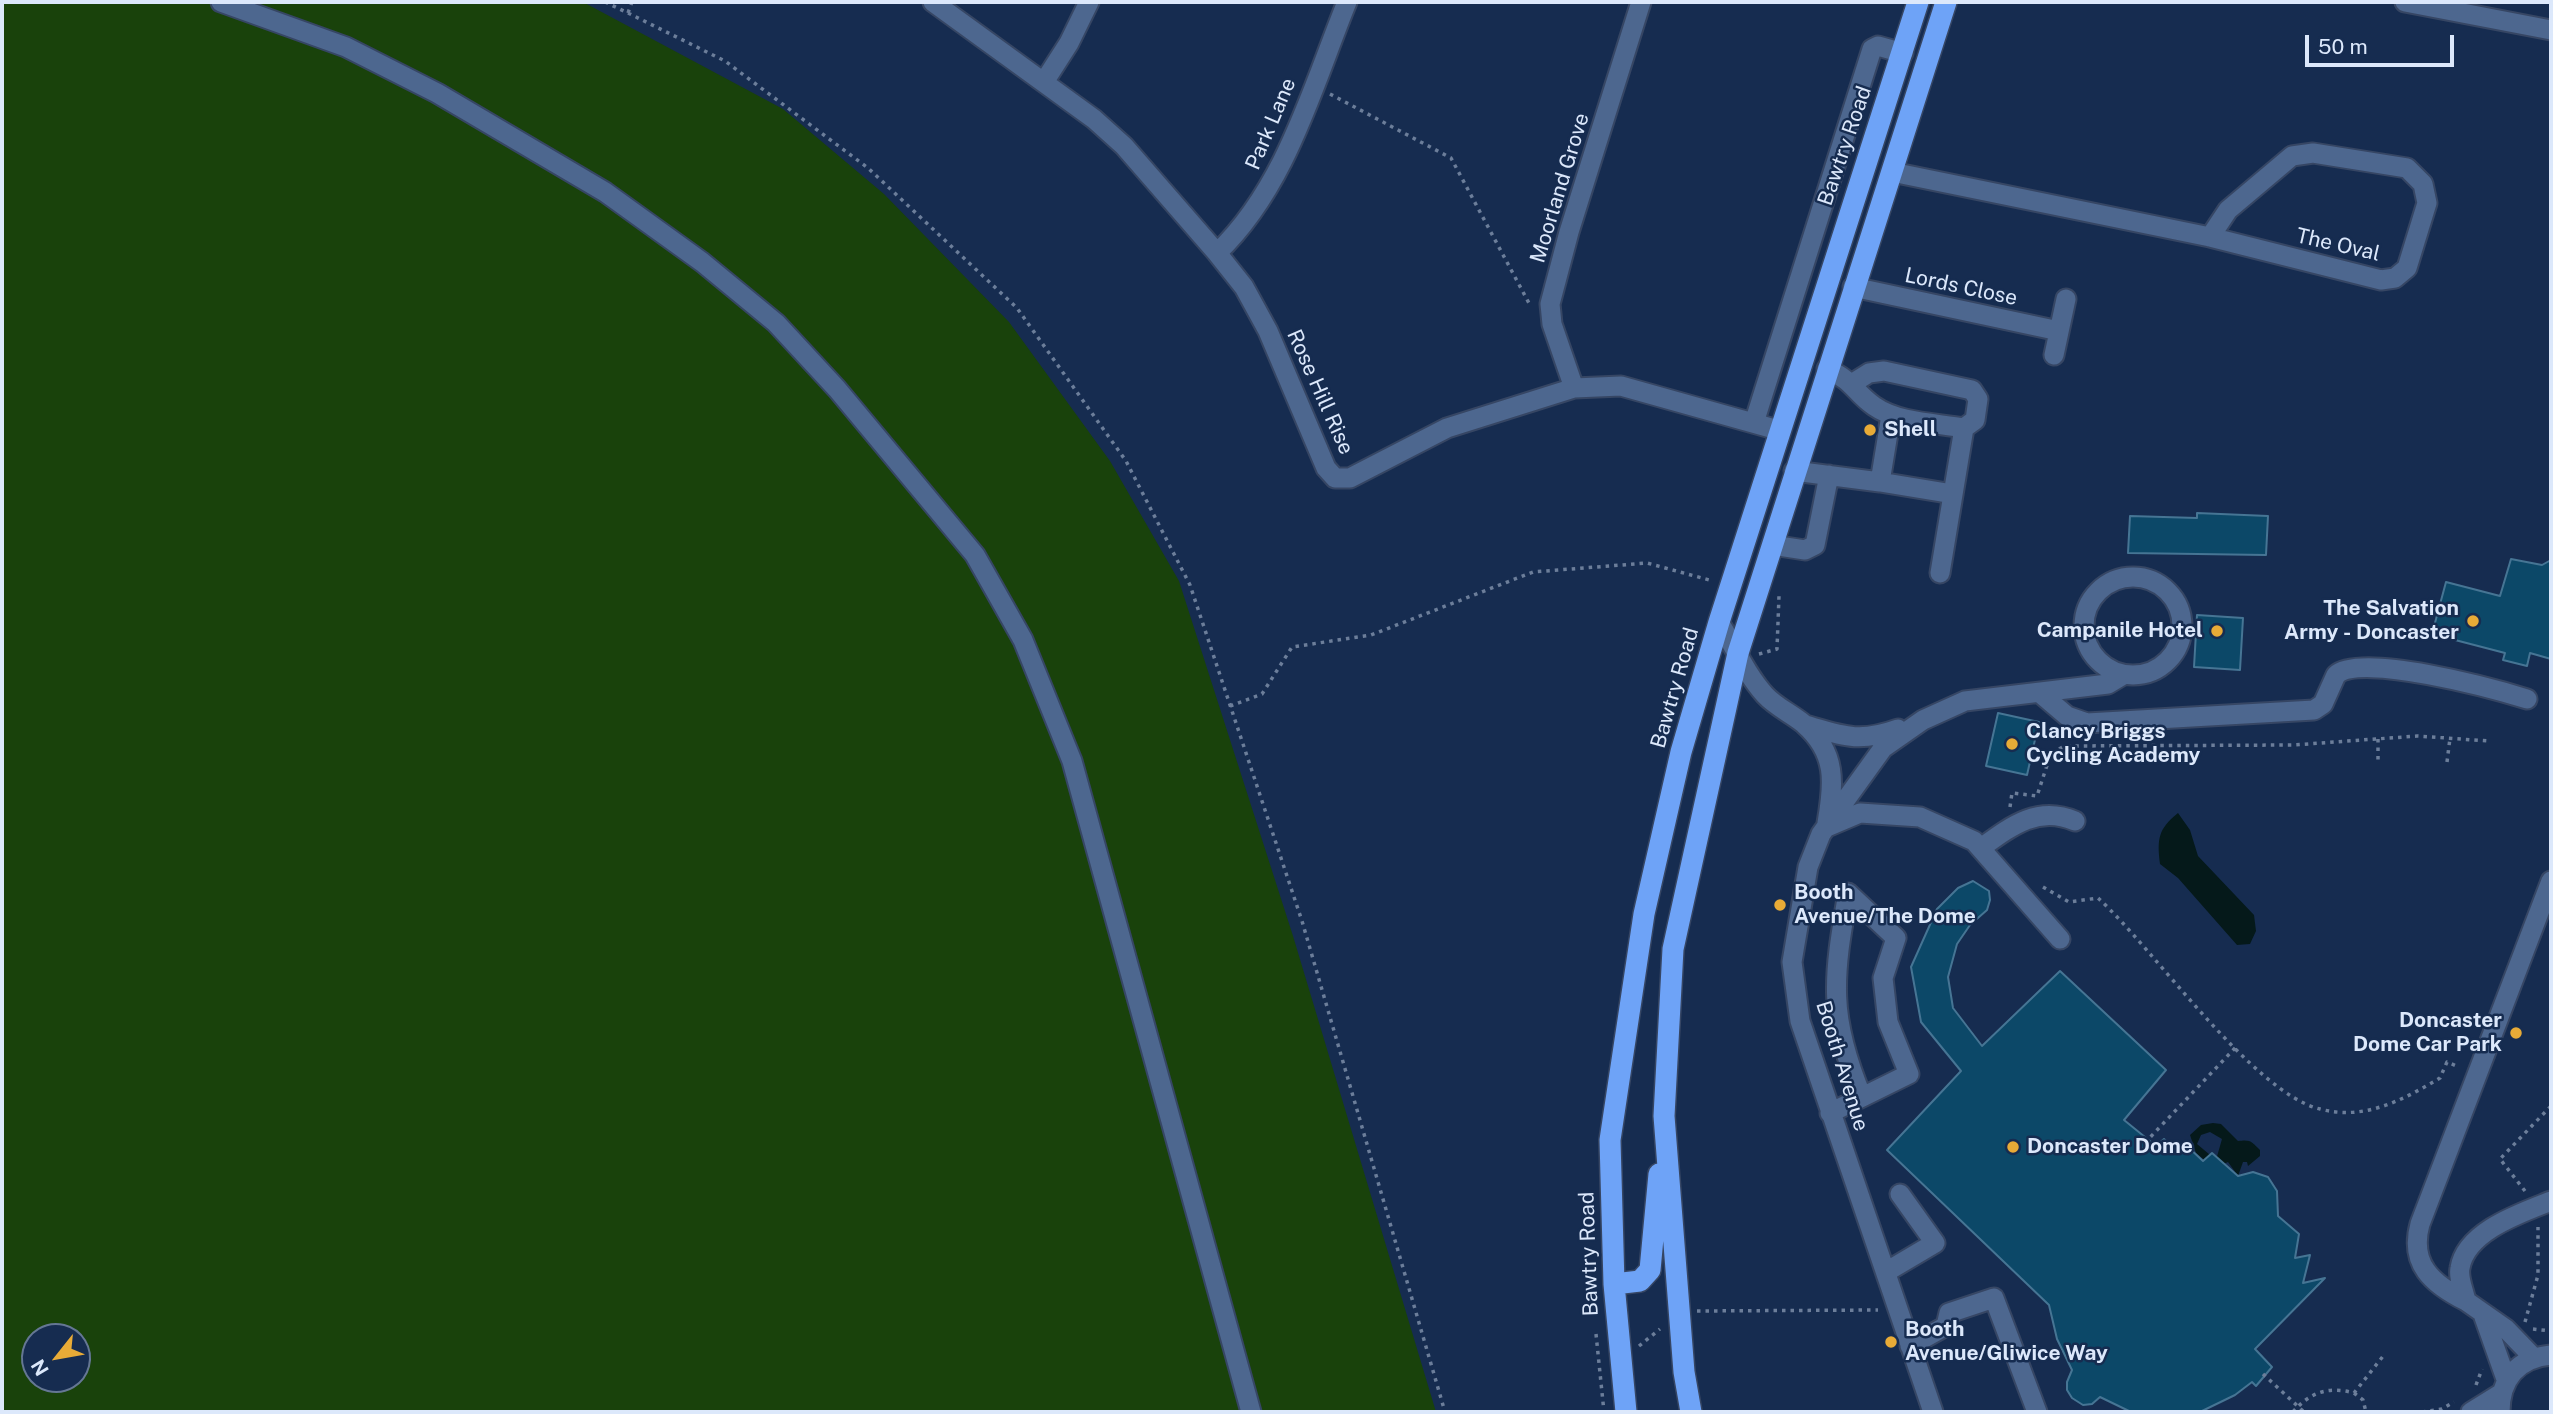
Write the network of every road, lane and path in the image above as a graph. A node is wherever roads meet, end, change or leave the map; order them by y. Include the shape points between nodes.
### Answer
1 (221, 2) edge
2 (605, 2) edge
3 (632, 2) edge
4 (933, 2) edge
5 (1089, 2) edge
6 (1347, 2) edge
7 (1641, 2) edge
8 (1918, 2) edge
9 (1946, 2) edge
10 (2405, 2) edge
11 (628, 13) junction
12 (2551, 30) edge
13 (1903, 53) junction
14 (1044, 82) junction
15 (1313, 85) junction
16 (1892, 172) junction
17 (2210, 237) junction
18 (1217, 253) junction
19 (1853, 288) junction
20 (2066, 299) dead end
21 (1552, 324) junction
22 (2059, 331) junction
23 (2054, 355) dead end
24 (1826, 369) junction
25 (1853, 383) junction
26 (1574, 388) junction
27 (1891, 415) junction
28 (1754, 423) junction
29 (1964, 428) junction
30 (1778, 430) junction
31 (1794, 471) junction
32 (1829, 475) junction
33 (1880, 482) junction
34 (1953, 494) junction
35 (1772, 545) junction
36 (1940, 573) dead end
37 (1714, 581) dead end
38 (1719, 622) junction
39 (1738, 653) junction
40 (2123, 675) junction
41 (2040, 693) junction
42 (2527, 699) dead end
43 (1230, 706) junction
44 (1923, 720) junction
45 (1805, 725) junction
46 (2450, 738) junction
47 (2378, 739) junction
48 (2489, 741) dead end
49 (2447, 762) dead end
50 (2378, 764) dead end
51 (2075, 821) dead end
52 (1826, 827) junction
53 (2006, 830) junction
54 (1980, 848) junction
55 (2551, 881) edge
56 (2034, 883) dead end
57 (2060, 939) dead end
58 (2236, 1047) junction
59 (2477, 1074) junction
60 (1862, 1097) junction
61 (1830, 1113) junction
62 (1664, 1116) junction
63 (2139, 1149) dead end
64 (1900, 1194) dead end
65 (2551, 1201) edge
66 (1885, 1272) junction
67 (1614, 1284) junction
68 (2466, 1301) junction
69 (1898, 1310) junction
70 (1679, 1313) junction
71 (2484, 1317) junction
72 (1910, 1346) junction
73 (2384, 1354) dead end
74 (2542, 1356) edge
75 (1620, 1362) junction
76 (1597, 1364) dead end
77 (2263, 1374) dead end
78 (2354, 1392) junction
79 (2502, 1395) edge
80 (2296, 1405) junction
81 (1251, 1412) edge
82 (1445, 1412) edge
83 (1626, 1412) edge
84 (1691, 1412) edge
85 (1933, 1412) edge
86 (2037, 1412) edge
87 (2293, 1412) edge
88 (2304, 1412) edge
89 (2366, 1412) edge
90 (2472, 1412) edge

1 - 81 street via 346,47 437,93 605,192 702,262 785,332 975,555 1023,640 1072,761
2 - 11 path
3 - 11 path
4 - 14 street, Rose Hill Rise
5 - 14 street
6 - 15 street, Park Lane
7 - 21 street, Moorland Grove via 1569,232 1550,304
8 - 13 highway, Bawtry Road
9 - 16 highway
10 - 12 street
11 - 43 path via 725,61 868,168 1017,308 1126,461 1190,585
13 - 28 street via 1878,46 1872,49
13 - 30 highway, Bawtry Road
14 - 18 street, Rose Hill Rise via 1124,146
15 - 18 street, Park Lane via 1280,166 1257,208
15 - 21 path via 1451,158 1532,309
16 - 17 street, The Oval
16 - 19 highway
17 - 17 street, The Oval via 2381,280 2395,278 2407,268 2427,203 2423,184 2407,168 2313,153 2292,156 2228,210
18 - 26 street, Rose Hill Rise via 1244,287 1268,331 1326,468 1335,478 1350,478 1447,428
19 - 22 street, Lords Close
19 - 24 highway
20 - 22 street
21 - 26 street, Moorland Grove
22 - 23 street
24 - 25 street
24 - 31 highway
25 - 27 street via 1872,405
25 - 29 street via 1869,373 1884,371 1972,390 1978,399 1975,420
26 - 28 street, Rose Hill Rise via 1621,386
27 - 29 street
27 - 33 street
28 - 30 street, Rose Hill Rise
29 - 34 street
30 - 38 highway, Bawtry Road
31 - 32 street
31 - 35 highway
32 - 33 street
32 - 35 street via 1815,545 1805,550
33 - 34 street
34 - 36 street
35 - 39 highway
37 - 43 path via 1647,563 1533,572 1371,635 1292,647 1262,694
38 - 39 street
38 - 67 highway, Bawtry Road via 1681,752 1644,914 1610,1140
39 - 45 street via 1768,699
39 - 62 highway via 1673,949
40 - 40 street, Booth Avenue via 2155,671 2178,648 2182,633 2176,601 2159,584 2136,576 2105,585 2085,611 2083,628 2095,658
40 - 41 street, Booth Avenue via 2108,684
41 - 42 street via 2067,716 2087,723 2314,710 2323,704 2336,675 2353,668 2438,675
41 - 44 street, Booth Avenue via 1965,701
43 - 82 path via 1302,921
44 - 45 street via 1873,738 1854,739
44 - 52 street, Booth Avenue via 1882,748
45 - 52 street via 1824,748 1834,781
46 - 47 path
46 - 48 path
46 - 49 path
47 - 50 path
47 - 53 path via 2294,745 2066,746 2051,753 2037,796 2012,793
51 - 53 street via 2057,814 2032,817
52 - 54 street via 1860,813 1920,817
52 - 61 street, Booth Avenue via 1808,867 1792,962 1800,1021
53 - 54 street
54 - 57 street
55 - 59 street
56 - 58 path via 2069,902 2098,898
58 - 59 path via 2280,1090 2321,1110 2378,1109 2440,1078 2447,1062
58 - 63 path
59 - 68 street via 2415,1242 2416,1255 2431,1276
60 - 60 street via 1909,1074 1888,1022 1883,978 1896,937 1848,893 1836,960 1836,1014 1845,1057
60 - 61 street
61 - 66 street, Booth Avenue
62 - 67 highway via 1650,1270 1640,1281
62 - 70 highway
64 - 66 street via 1935,1243
65 - 68 street via 2470,1244 2459,1271
66 - 69 street, Booth Avenue
67 - 75 highway, Bawtry Road
68 - 71 street
69 - 70 path
69 - 72 street, Booth Avenue
70 - 75 path
70 - 84 highway
71 - 74 street
71 - 79 street
72 - 85 street, Booth Avenue
72 - 86 street via 1946,1326 1949,1313 1994,1298
73 - 78 path
74 - 79 street via 2518,1366
75 - 76 path
75 - 83 highway, Bawtry Road
77 - 80 path
78 - 80 path via 2323,1390
78 - 89 path
79 - 90 street
80 - 87 path
80 - 88 path

